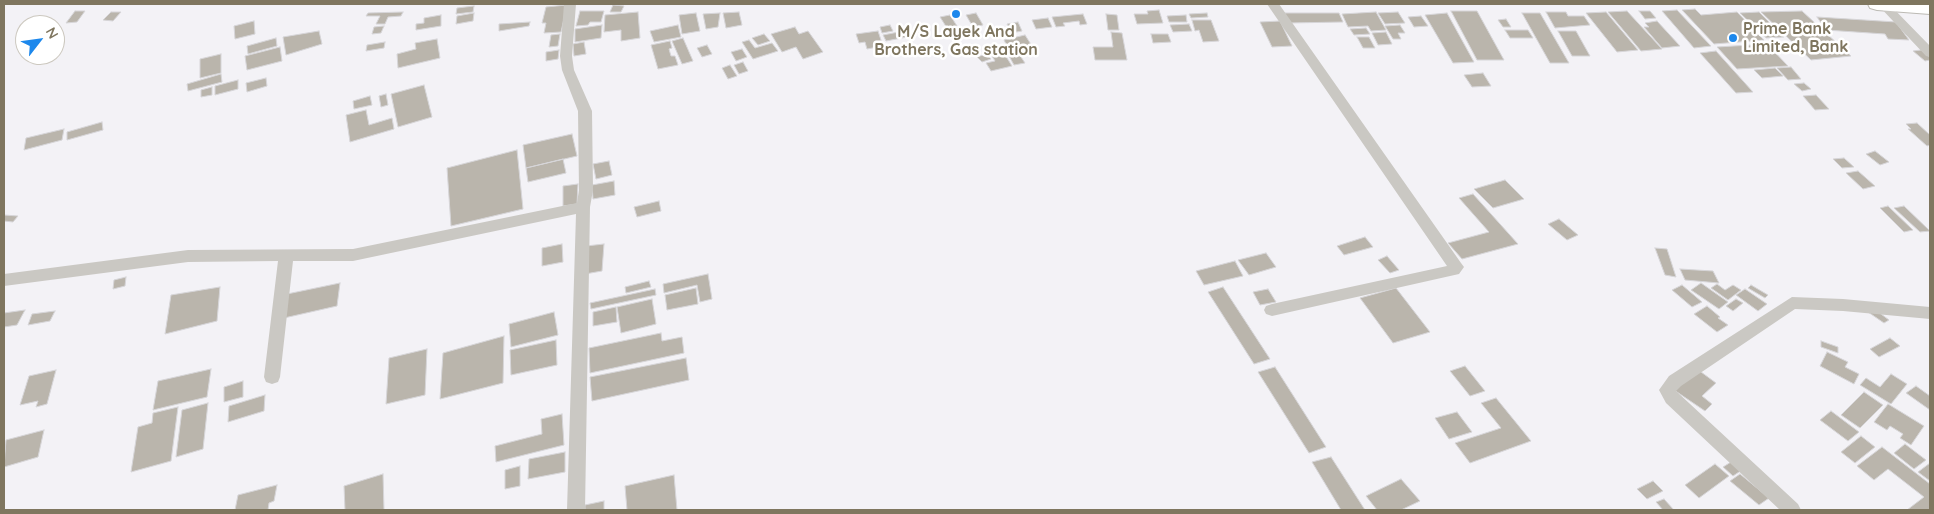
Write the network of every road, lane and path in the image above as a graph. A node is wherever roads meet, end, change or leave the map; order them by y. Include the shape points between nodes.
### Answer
1 (570, 4) edge
2 (1273, 4) edge
3 (1877, 4) edge
4 (1883, 4) edge
5 (1930, 8) edge
6 (1930, 53) edge
7 (583, 207) junction
8 (286, 256) junction
9 (4, 280) edge
10 (1272, 310) dead end
11 (1930, 313) edge
12 (272, 377) dead end
13 (576, 510) edge
14 (1792, 510) edge

1 - 7 street via 566,56 568,70 585,111 586,190
2 - 10 street via 1456,267
3 - 4 main road
4 - 5 main road
4 - 6 street
7 - 8 street via 353,255
7 - 13 street
8 - 9 street via 188,256
8 - 12 street
11 - 14 street via 1792,304 1675,381 1667,390

